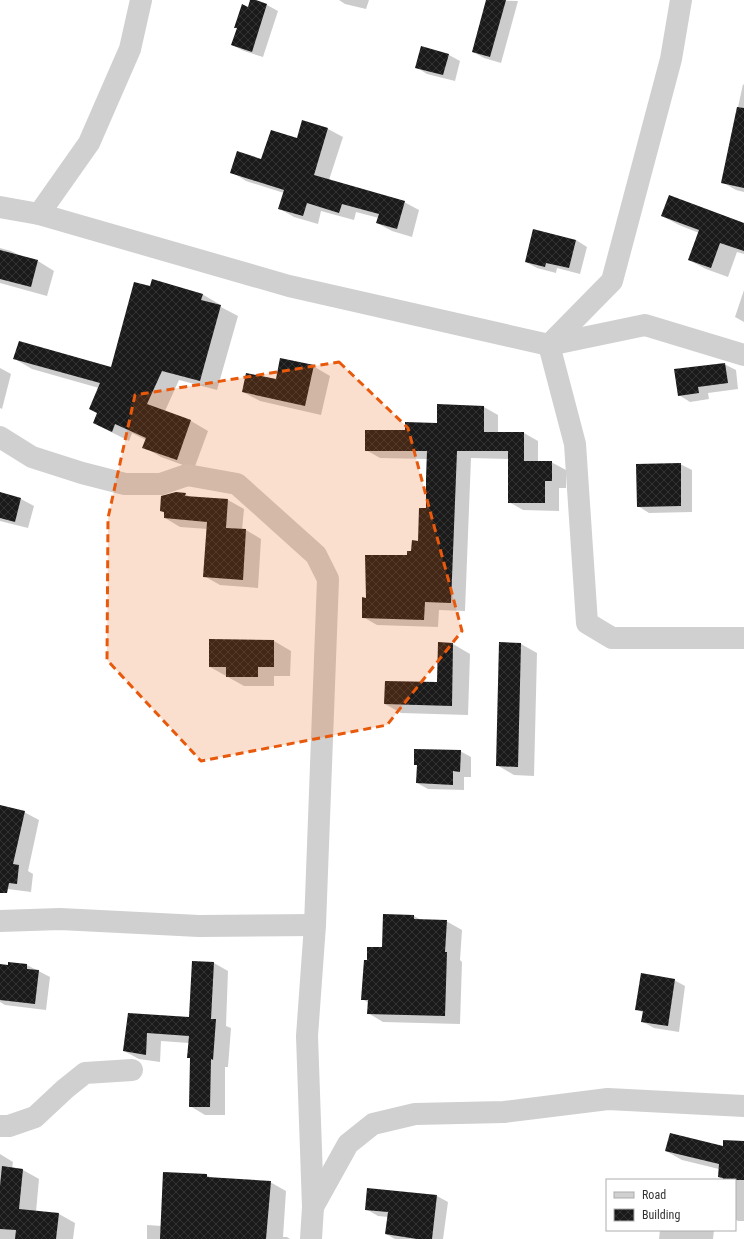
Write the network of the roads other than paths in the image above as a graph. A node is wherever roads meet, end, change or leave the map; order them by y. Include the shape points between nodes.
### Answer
1 (141, 0) edge
2 (681, 0) edge
3 (0, 207) edge
4 (39, 214) junction
5 (549, 345) junction
6 (744, 355) edge
7 (0, 438) edge
8 (744, 638) edge
9 (0, 921) edge
10 (315, 925) junction
11 (132, 1070) dead end
12 (744, 1106) edge
13 (0, 1126) edge
14 (313, 1207) junction
15 (311, 1239) edge

1 - 4 street via 130,49 89,144
2 - 5 street via 671,59 612,280
3 - 4 street
4 - 5 street via 289,286
5 - 6 street via 645,325
5 - 8 street via 575,444 587,623 612,638
7 - 10 street via 32,457 125,484 161,484 187,475 237,484 316,555 328,579
9 - 10 street via 60,919 199,926
10 - 14 street via 307,1036
11 - 13 street via 85,1073 35,1117 9,1126
12 - 14 street via 608,1100 504,1112 415,1114 372,1124 348,1144
14 - 15 street

